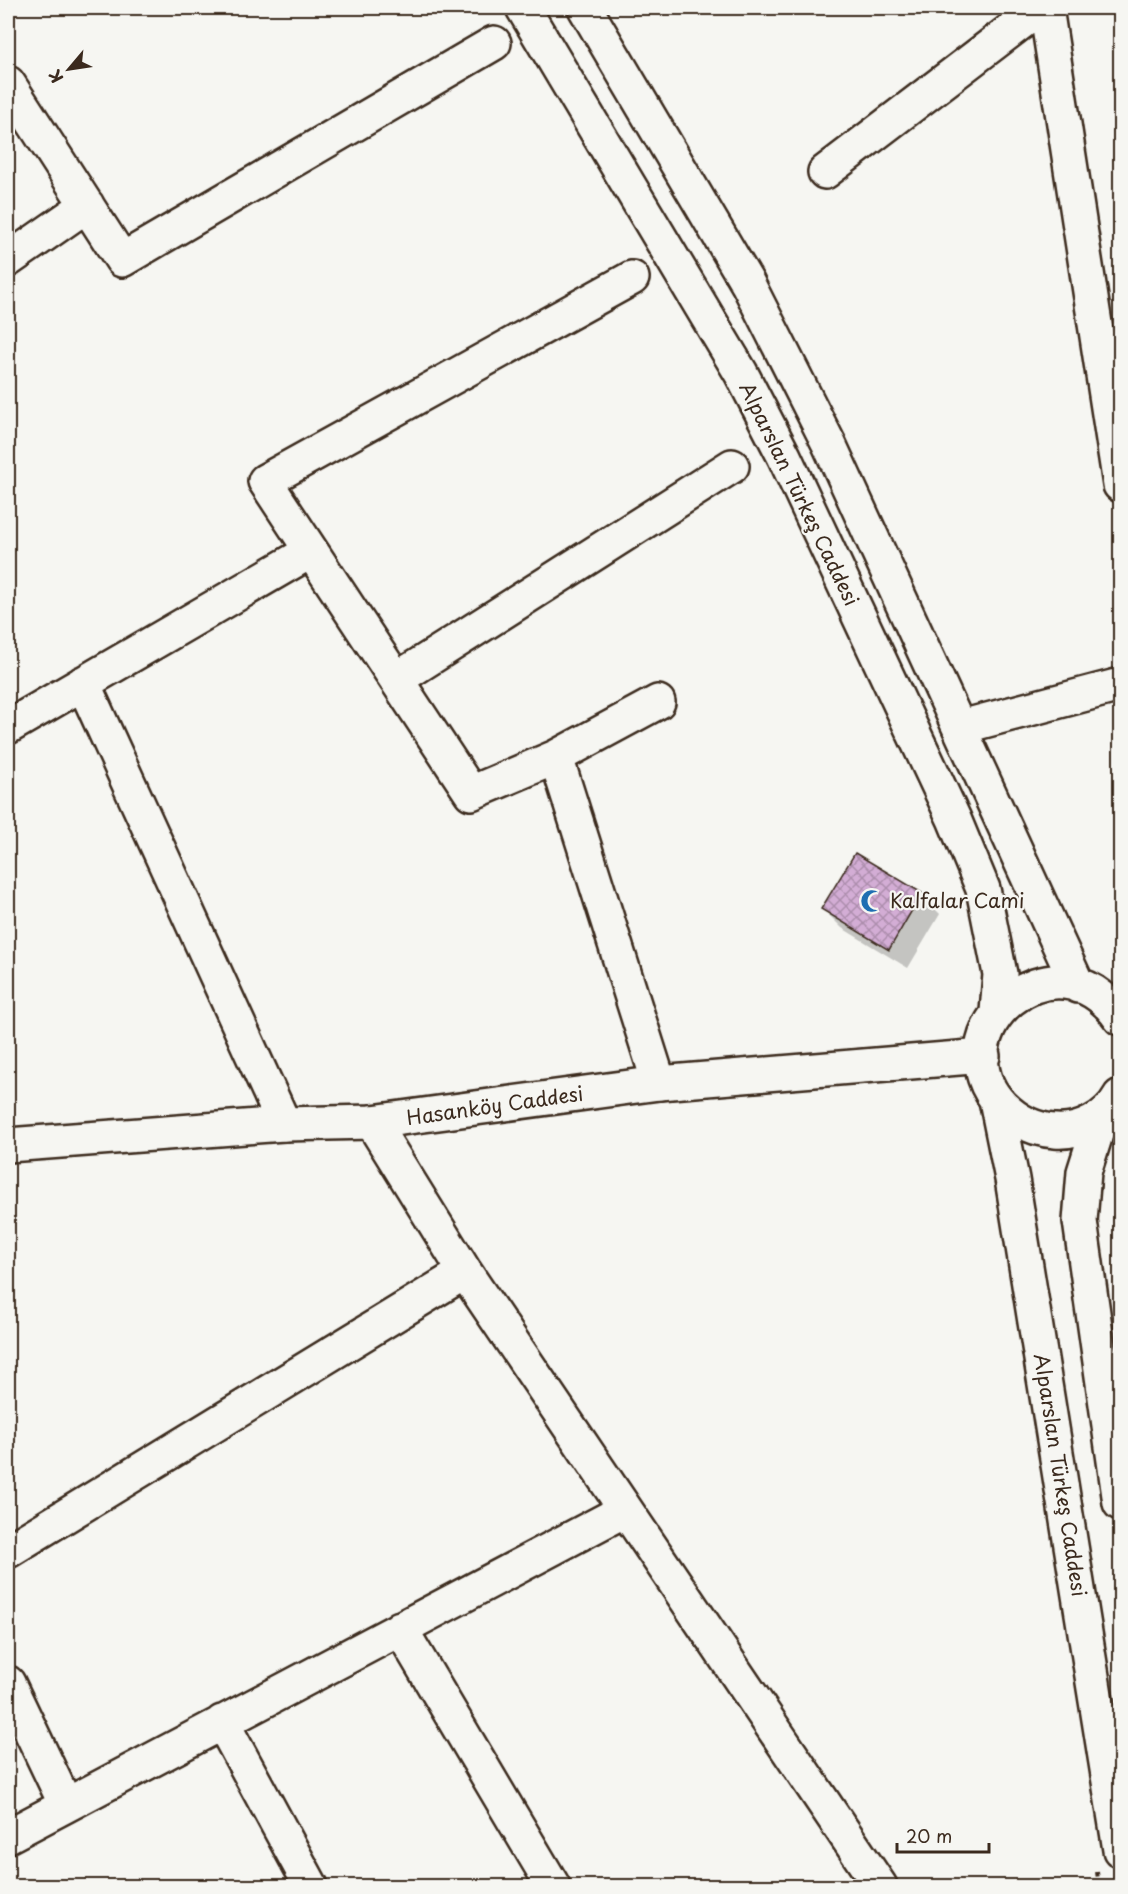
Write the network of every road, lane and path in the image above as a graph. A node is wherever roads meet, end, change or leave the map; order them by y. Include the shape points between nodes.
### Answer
1 (523, 8) edge
2 (585, 8) edge
3 (1040, 8) edge
4 (1046, 8) edge
5 (494, 43) dead end
6 (8, 83) edge
7 (825, 172) dead end
8 (87, 205) junction
9 (8, 260) edge
10 (632, 278) dead end
11 (732, 466) dead end
12 (1120, 485) edge
13 (311, 551) junction
14 (397, 679) junction
15 (83, 683) junction
16 (1120, 685) edge
17 (658, 702) dead end
18 (8, 727) edge
19 (961, 727) junction
20 (556, 757) junction
21 (1096, 989) edge
22 (997, 1012) junction
23 (1120, 1018) edge
24 (983, 1056) junction
25 (659, 1083) junction
26 (996, 1100) junction
27 (1111, 1107) edge
28 (372, 1122) junction
29 (284, 1124) junction
30 (8, 1145) edge
31 (465, 1272) junction
32 (1120, 1503) edge
33 (625, 1510) junction
34 (8, 1551) edge
35 (400, 1628) junction
36 (8, 1683) edge
37 (222, 1722) junction
38 (66, 1805) junction
39 (8, 1836) edge
40 (1108, 1857) edge
41 (311, 1887) edge
42 (553, 1887) edge
43 (880, 1887) edge
44 (1099, 1887) edge

1 - 22 street, Alparslan Türkeş Caddesi via 741,373 784,456 983,889 1000,974
2 - 19 street via 748,284 829,444
3 - 7 street
4 - 12 street
5 - 8 street via 122,260
6 - 8 street
8 - 9 street
10 - 13 street via 265,481
11 - 14 street
13 - 14 street
13 - 15 street
14 - 20 street via 471,793
15 - 18 street
15 - 29 street
16 - 19 street
17 - 20 street
19 - 21 street
20 - 25 street
21 - 22 street via 1065,982 1039,984 1015,994
21 - 23 street
22 - 24 street via 986,1033
24 - 25 street, Hasanköy Caddesi
24 - 26 street, Alparslan Türkeş Caddesi via 986,1079
25 - 28 street, Hasanköy Caddesi
26 - 27 street via 1013,1117 1034,1128 1057,1131 1080,1129
26 - 40 street, Alparslan Türkeş Caddesi via 1012,1179
27 - 32 street via 1084,1172 1080,1221
28 - 29 street, Hasanköy Caddesi
28 - 31 street
29 - 30 street, Hasanköy Caddesi
31 - 33 street
31 - 34 street
33 - 35 street
33 - 43 street
35 - 37 street
35 - 42 street
36 - 38 street
37 - 38 street
37 - 41 street
38 - 39 street
40 - 44 path

